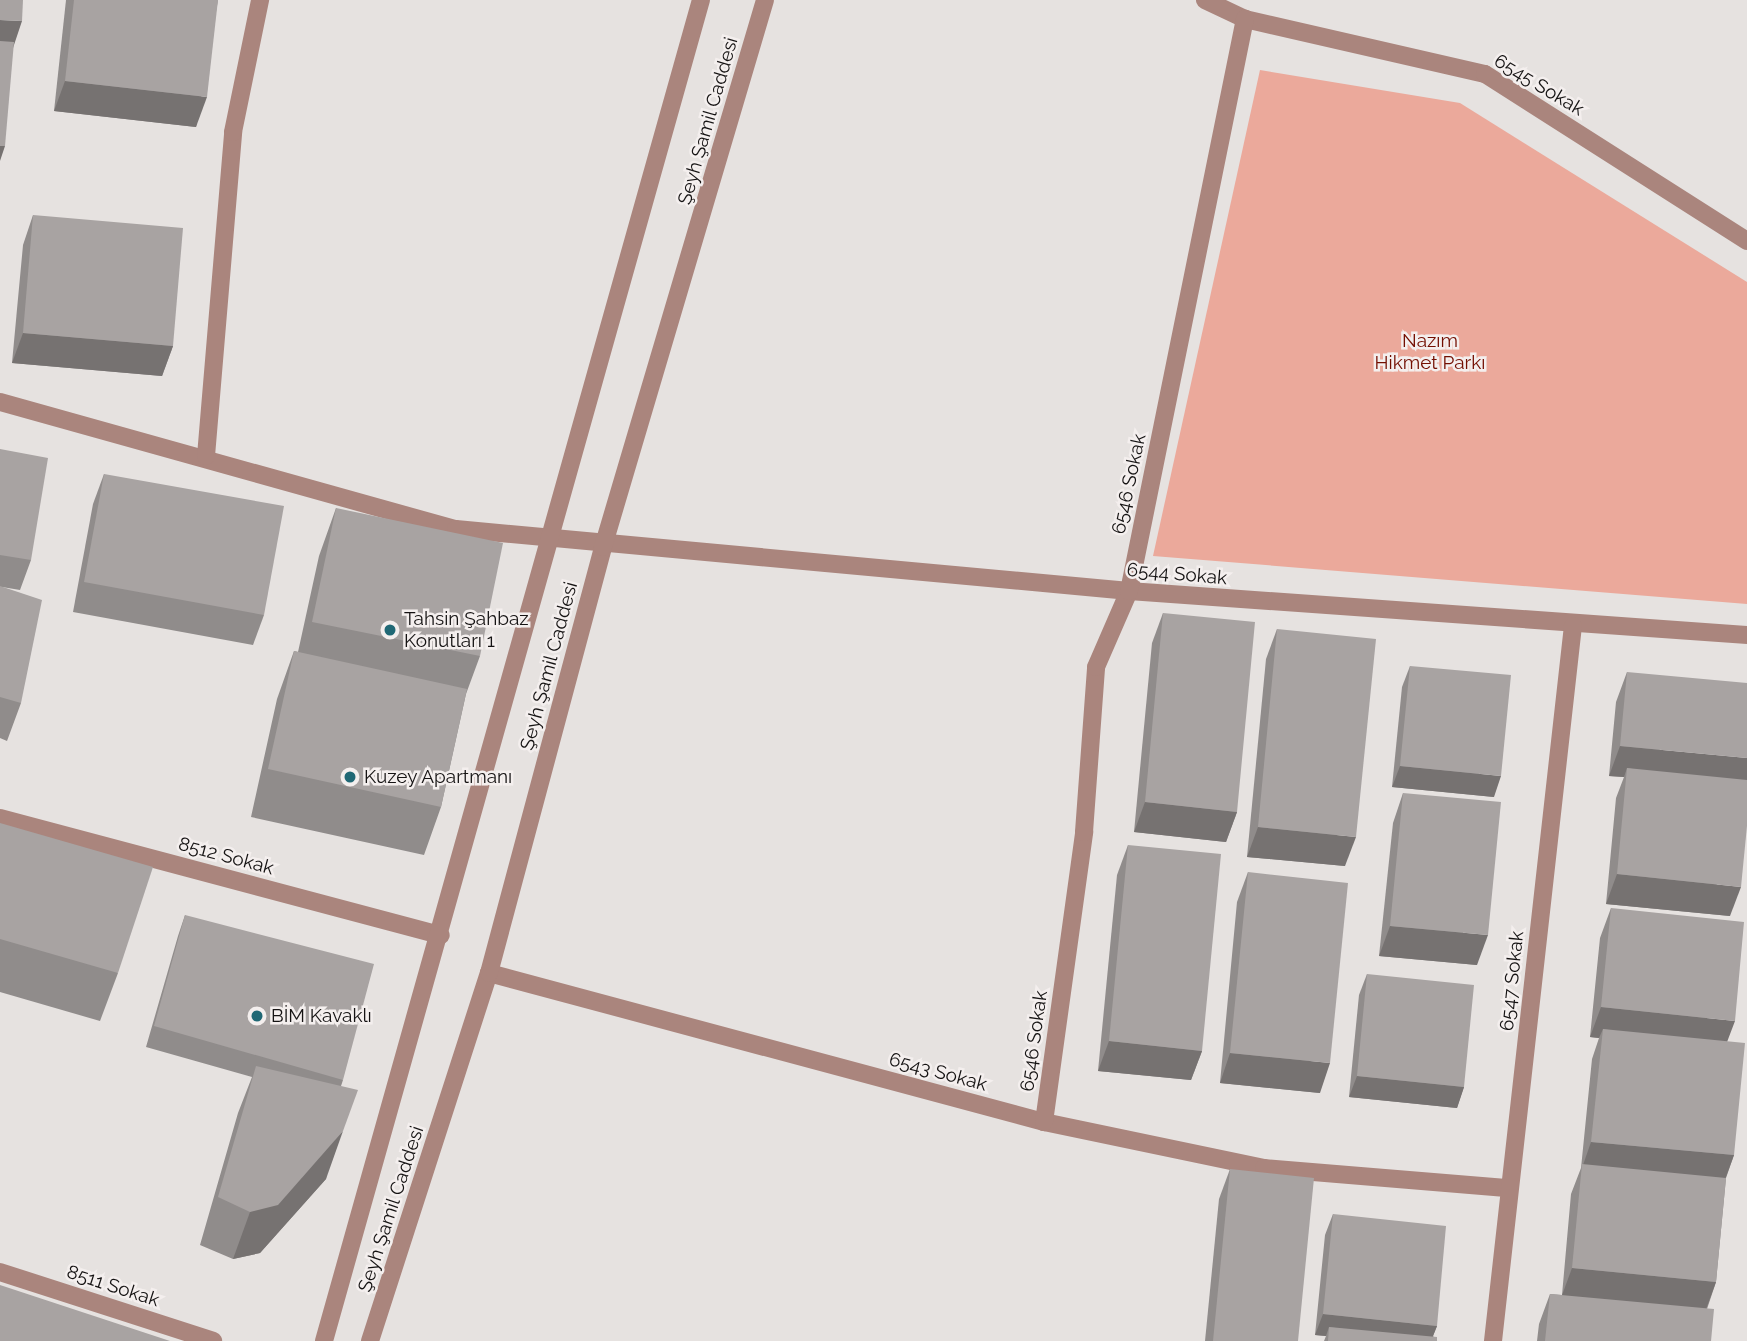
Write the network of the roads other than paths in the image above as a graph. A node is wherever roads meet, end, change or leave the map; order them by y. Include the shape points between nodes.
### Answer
1 (260, 0) edge
2 (701, 0) edge
3 (765, 0) edge
4 (1205, 0) edge
5 (1245, 19) junction
6 (1747, 241) edge
7 (0, 402) edge
8 (206, 456) junction
9 (545, 541) junction
10 (603, 547) junction
11 (1129, 591) junction
12 (1573, 626) junction
13 (1747, 635) edge
14 (0, 818) edge
15 (440, 935) junction
16 (489, 973) junction
17 (1044, 1122) junction
18 (1509, 1188) junction
19 (0, 1272) edge
20 (213, 1341) edge
21 (324, 1341) edge
22 (370, 1341) edge
23 (1493, 1341) edge

1 - 8 street via 233,132
2 - 9 street, Şeyh Şamil Caddesi
3 - 10 street, Şeyh Şamil Caddesi
4 - 5 street, 6545 Sokak
5 - 6 street, 6545 Sokak via 1485,74
5 - 11 street, 6546 Sokak
7 - 8 street, 6544 Sokak
8 - 9 street, 6544 Sokak via 456,529
9 - 10 street, 6544 Sokak
9 - 15 street, Şeyh Şamil Caddesi
10 - 11 street, 6544 Sokak
10 - 16 street, Şeyh Şamil Caddesi
11 - 12 street, 6544 Sokak
11 - 17 street, 6546 Sokak via 1096,667 1084,832
12 - 13 street, 6544 Sokak
12 - 18 street, 6547 Sokak
14 - 15 street, 8512 Sokak
15 - 21 street, Şeyh Şamil Caddesi
16 - 17 street, 6543 Sokak
16 - 22 street, Şeyh Şamil Caddesi
17 - 18 street, 6543 Sokak via 1264,1168
18 - 23 street, 6547 Sokak
19 - 20 street, 8511 Sokak

